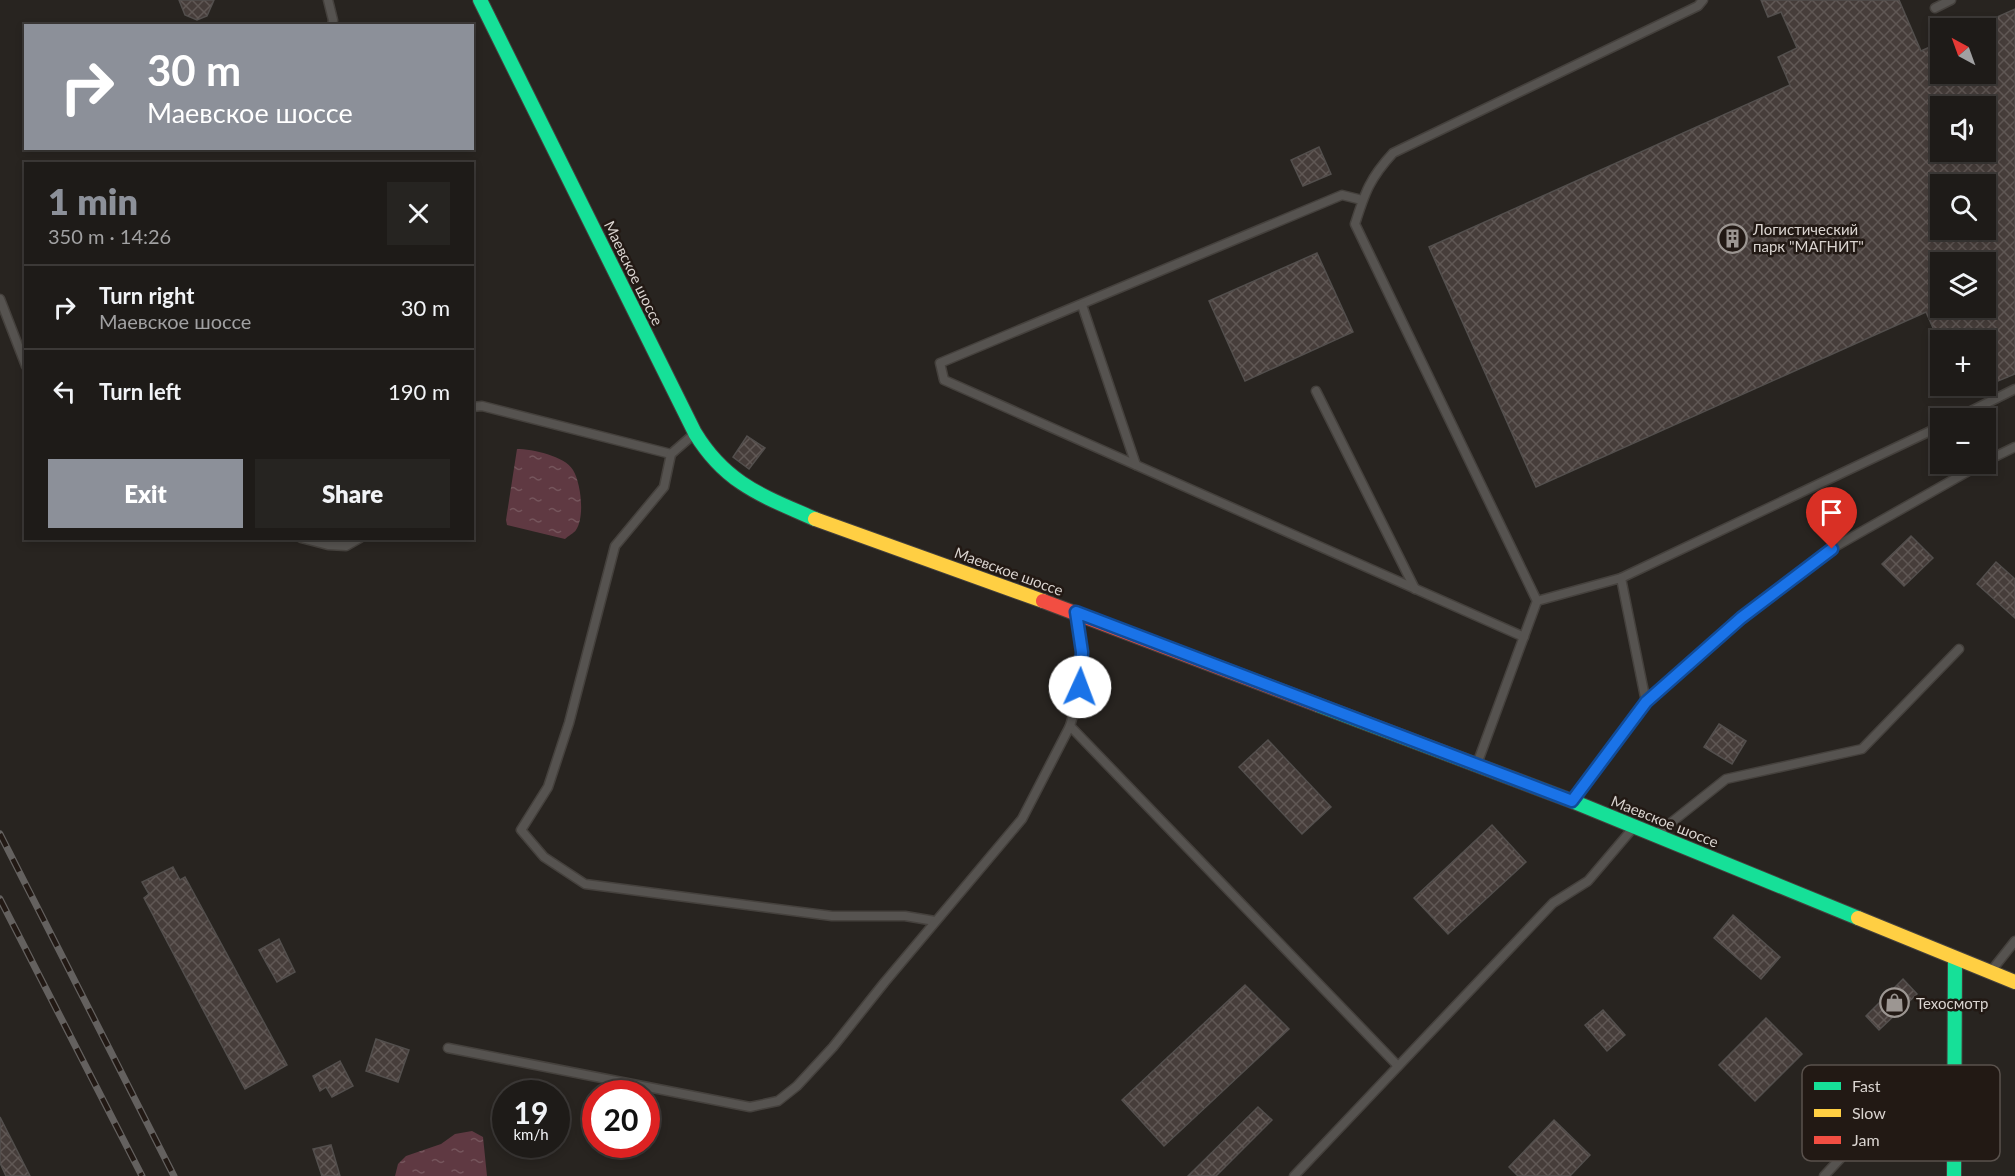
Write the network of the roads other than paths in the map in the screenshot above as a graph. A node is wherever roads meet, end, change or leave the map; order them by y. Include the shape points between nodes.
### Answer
1 (328, 0) edge
2 (480, 0) edge
3 (1703, 0) edge
4 (1951, 0) edge
5 (1935, 8) dead end
6 (332, 24) edge
7 (1362, 200) junction
8 (0, 299) edge
9 (1082, 305) junction
10 (24, 361) edge
11 (2015, 389) edge
12 (1316, 391) dead end
13 (474, 407) edge
14 (1977, 408) edge
15 (1930, 431) edge
16 (695, 433) junction
17 (2015, 447) edge
18 (671, 454) junction
19 (1996, 456) edge
20 (1136, 465) junction
21 (1964, 474) edge
22 (309, 540) edge
23 (356, 540) edge
24 (1621, 578) junction
25 (1416, 589) junction
26 (1537, 601) junction
27 (1076, 612) junction
28 (1524, 637) junction
29 (1959, 649) dead end
30 (1646, 702) junction
31 (1070, 726) junction
32 (1477, 765) junction
33 (1572, 801) junction
34 (1634, 826) junction
35 (1656, 835) junction
36 (935, 921) junction
37 (2015, 941) edge
38 (1955, 959) junction
39 (1990, 972) junction
40 (2015, 982) edge
41 (448, 1048) dead end
42 (1954, 1065) edge
43 (1398, 1066) junction
44 (1838, 1161) edge
45 (1294, 1176) edge
46 (1824, 1176) edge

1 - 6 lane
2 - 16 street, Маевское шоссе
3 - 7 lane via 1698,6 1393,153 1375,174
4 - 5 lane
7 - 9 lane via 1342,195
7 - 26 lane via 1355,224
8 - 10 lane
9 - 20 lane
9 - 20 lane via 940,363 945,380
11 - 14 lane
12 - 25 lane
13 - 18 lane
15 - 24 lane
16 - 18 lane
16 - 27 street, Маевское шоссе via 708,454 728,474 761,495 815,519
17 - 19 lane
18 - 36 lane via 664,487 615,546 569,723 548,787 521,830 544,857 585,884 832,916 905,916
20 - 25 lane
21 - 30 lane via 1832,549 1741,618
22 - 23 lane via 346,546
24 - 26 lane
24 - 30 lane
25 - 28 lane
26 - 28 lane
27 - 31 lane via 1082,652 1080,687
27 - 32 street, Маевское шоссе
28 - 32 lane
29 - 35 lane via 1862,749 1726,779
30 - 33 lane
31 - 36 lane via 1022,819
31 - 43 lane
32 - 33 street, Маевское шоссе
33 - 34 street, Маевское шоссе
34 - 35 street, Маевское шоссе
34 - 43 lane via 1588,881 1552,903
35 - 38 street, Маевское шоссе
36 - 41 lane via 833,1047 778,1101 750,1107
37 - 39 lane
38 - 39 street, Маевское шоссе
38 - 42 street
39 - 40 street, Маевское шоссе
43 - 45 lane
44 - 46 lane

